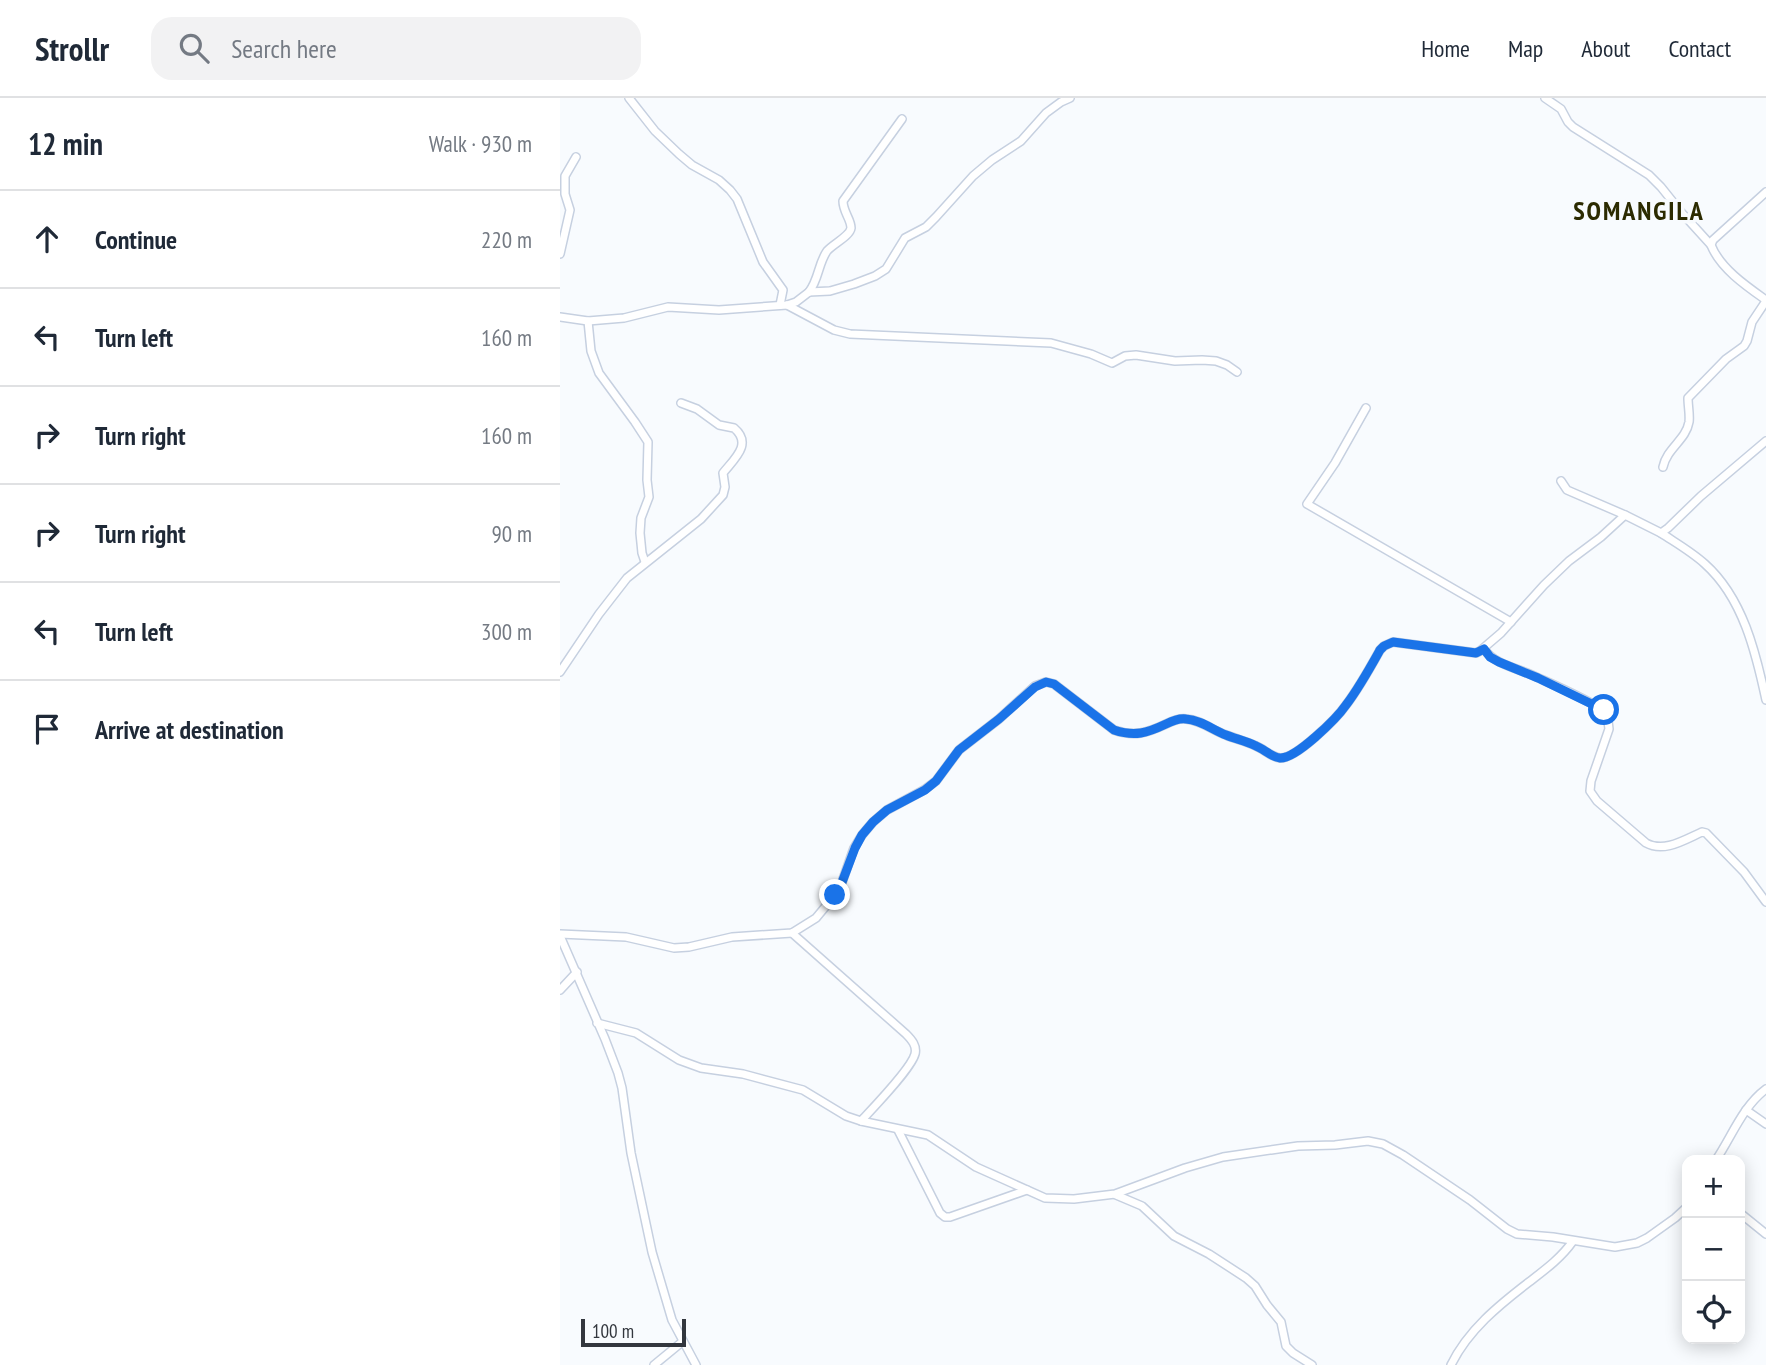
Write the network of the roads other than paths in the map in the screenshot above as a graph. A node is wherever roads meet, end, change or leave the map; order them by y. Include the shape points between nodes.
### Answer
1 (629, 98) edge
2 (1070, 98) edge
3 (1545, 98) edge
4 (902, 119) dead end
5 (576, 157) dead end
6 (1766, 192) edge
7 (1711, 245) junction
8 (560, 254) edge
9 (809, 292) junction
10 (1766, 300) edge
11 (783, 305) junction
12 (560, 317) edge
13 (588, 321) junction
14 (1237, 372) dead end
15 (681, 403) dead end
16 (1366, 408) dead end
17 (1766, 441) edge
18 (1663, 467) dead end
19 (1561, 481) dead end
20 (1625, 515) junction
21 (1661, 533) junction
22 (645, 562) junction
23 (1511, 622) junction
24 (1484, 649) junction
25 (560, 672) edge
26 (1766, 701) edge
27 (1766, 902) edge
28 (792, 933) junction
29 (560, 935) edge
30 (577, 972) junction
31 (560, 990) edge
32 (597, 1023) junction
33 (1766, 1089) edge
34 (1745, 1110) junction
35 (861, 1121) junction
36 (1766, 1124) edge
37 (898, 1130) junction
38 (1719, 1155) edge
39 (1027, 1190) junction
40 (1115, 1194) junction
41 (1682, 1212) edge
42 (1745, 1217) edge
43 (1766, 1234) edge
44 (1573, 1241) junction
45 (682, 1342) junction
46 (654, 1365) edge
47 (696, 1365) edge
48 (1312, 1365) edge
49 (1451, 1365) edge

1 - 11 street via 679,154 719,180 737,199 763,262 783,290
2 - 9 street via 973,176 926,227 905,238 886,269 854,284
3 - 7 street via 1561,109 1573,127 1649,175
4 - 9 street via 843,201 850,232 823,257
5 - 8 street via 565,176 569,210
6 - 7 street
7 - 10 street via 1715,255
9 - 11 street
10 - 18 street via 1744,346 1688,398 1689,421
11 - 13 street via 719,310 668,307
11 - 14 street via 850,334 1051,343 1112,363 1136,355 1216,361
12 - 13 street
13 - 22 street via 590,351 599,373 648,442 649,497 640,533
15 - 22 street via 719,425 734,428 741,436 741,447 723,473 723,495 701,519
16 - 23 street via 1307,504
17 - 21 street
19 - 20 street via 1567,490
20 - 21 street
20 - 23 street via 1569,561
21 - 26 street via 1704,564 1730,593 1748,634
22 - 25 street via 627,578
23 - 24 street
24 - 27 street via 1499,662 1607,713 1609,729 1591,782 1590,791 1597,801 1654,847 1667,847 1702,832 1709,834
24 - 28 street via 1476,653 1393,642 1384,646 1346,706 1297,751 1280,758 1184,718 1136,735 1123,733 1046,682 959,750 925,790 873,822 855,848 835,895 816,918
28 - 29 street via 732,937 689,947 626,937
28 - 35 street via 915,1046 912,1061
29 - 30 street
30 - 31 street
30 - 32 street
32 - 35 street via 636,1032 679,1060 701,1068 803,1090
32 - 45 street via 620,1080 652,1252
33 - 34 street
34 - 36 street
34 - 38 street
35 - 37 street
37 - 39 street via 928,1135 967,1162
37 - 39 street via 945,1217
39 - 40 street via 1060,1199
40 - 44 street via 1223,1157 1368,1141 1402,1155 1517,1234
40 - 48 street via 1142,1206 1174,1236 1246,1278 1281,1322 1286,1346
41 - 44 street via 1637,1243 1615,1247
42 - 43 street
44 - 49 street via 1562,1256 1488,1316
45 - 46 street
45 - 47 street

